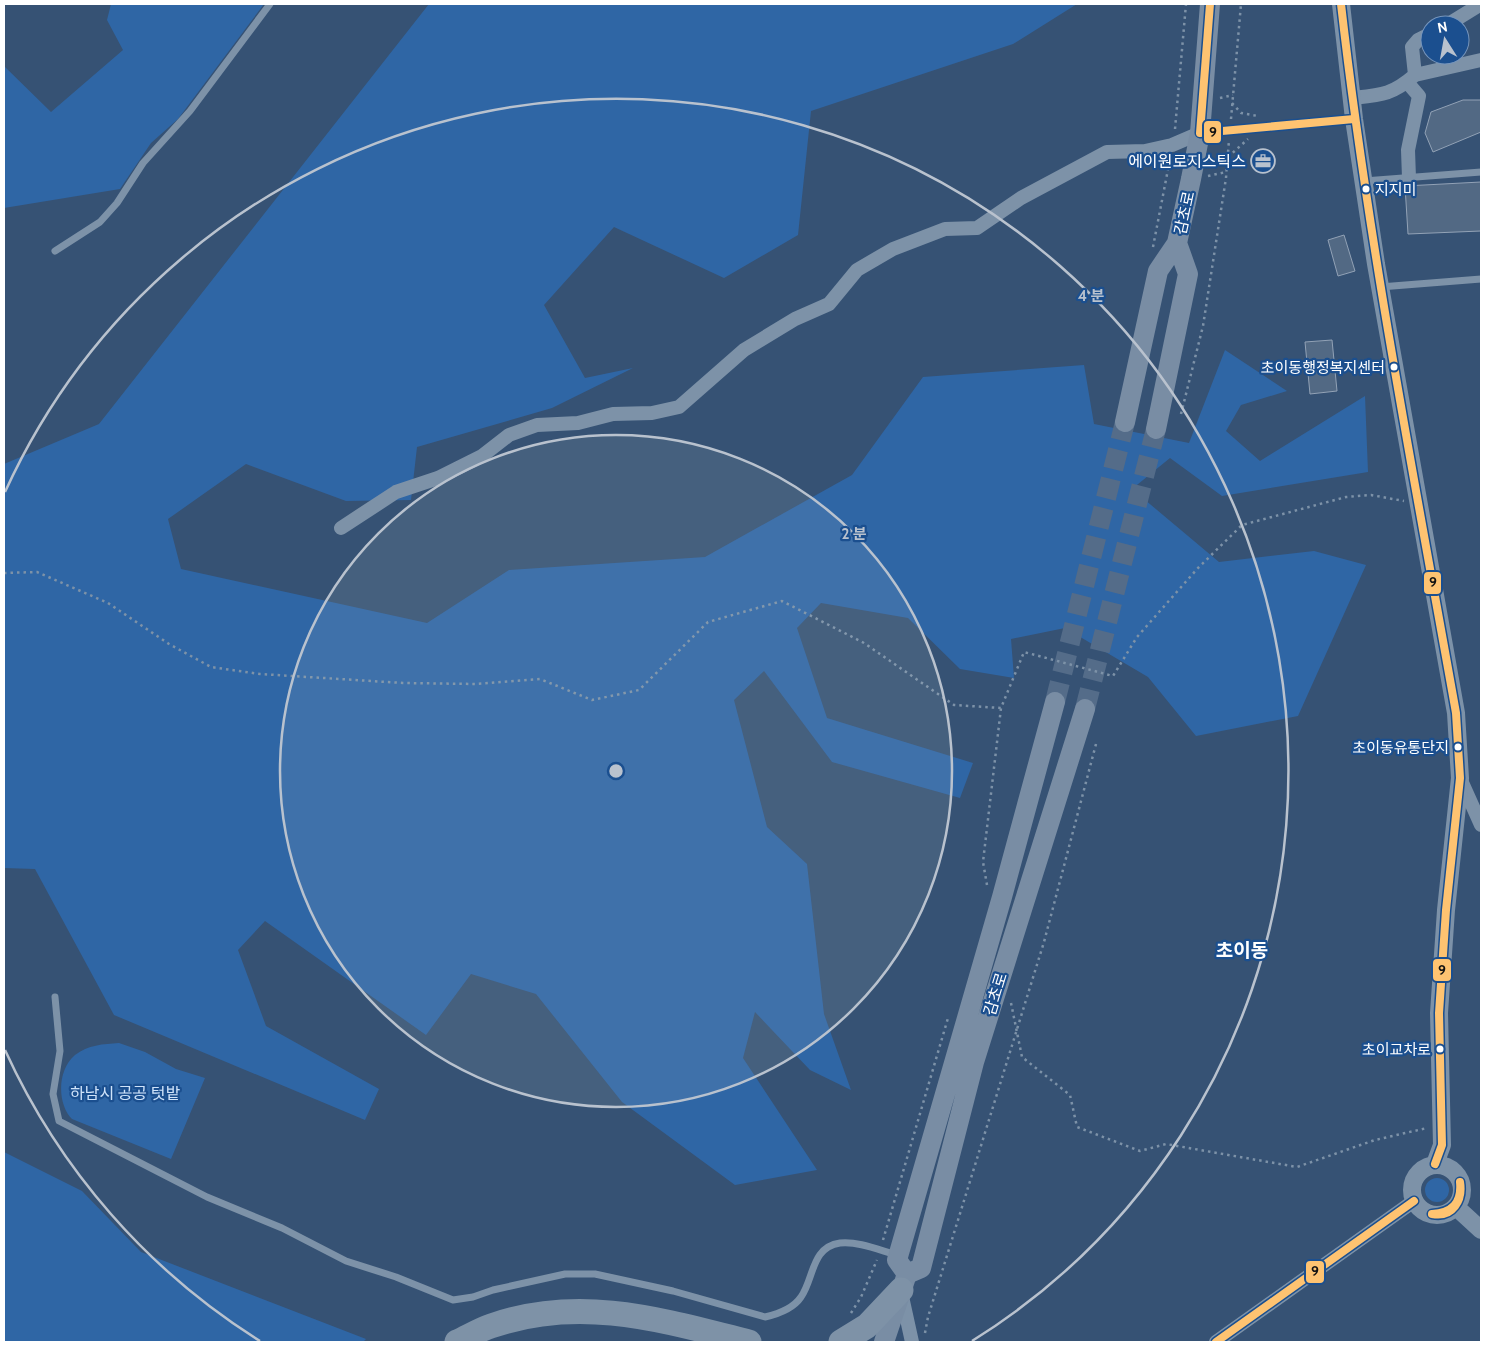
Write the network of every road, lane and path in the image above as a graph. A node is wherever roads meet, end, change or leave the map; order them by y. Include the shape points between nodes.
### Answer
1 (270, 4) edge
2 (1186, 4) edge
3 (1210, 4) edge
4 (1241, 4) edge
5 (1341, 4) edge
6 (1480, 4) edge
7 (1463, 15) edge
8 (1420, 39) edge
9 (1481, 60) edge
10 (1411, 78) junction
11 (1352, 98) junction
12 (1232, 103) junction
13 (1262, 116) dead end
14 (1354, 119) junction
15 (1230, 130) junction
16 (1200, 132) junction
17 (1251, 137) dead end
18 (1172, 145) junction
19 (1228, 158) junction
20 (1480, 172) edge
21 (1408, 178) junction
22 (1363, 182) junction
23 (1177, 243) junction
24 (55, 251) dead end
25 (1151, 254) dead end
26 (1481, 279) edge
27 (1380, 287) junction
28 (1180, 414) dead end
29 (1125, 422) tunnel mouth
30 (1156, 429) tunnel mouth
31 (1417, 495) junction
32 (341, 528) dead end
33 (4, 573) edge
34 (1055, 702) tunnel mouth
35 (1001, 708) junction
36 (1085, 709) tunnel mouth
37 (1096, 744) dead end
38 (1460, 778) junction
39 (1481, 824) edge
40 (995, 894) junction
41 (56, 997) dead end
42 (1010, 998) dead end
43 (946, 1055) junction
44 (1442, 1125) junction
45 (1435, 1164) junction
46 (1414, 1201) junction
47 (1456, 1206) junction
48 (1481, 1230) edge
49 (890, 1253) junction
50 (904, 1282) junction
51 (851, 1313) dead end
52 (918, 1339) edge
53 (457, 1342) edge
54 (485, 1342) edge
55 (706, 1342) edge
56 (748, 1342) edge
57 (841, 1342) edge
58 (884, 1342) edge
59 (1216, 1342) edge

1 - 24 lane via 190,112 143,163 117,203 100,222
2 - 18 path via 1178,117
3 - 16 main road, 감초로
4 - 12 path
5 - 11 street
6 - 7 street
8 - 10 street via 1412,47
9 - 10 street
10 - 11 street via 1400,88 1384,94
10 - 21 street via 1419,96 1408,150
11 - 14 street
12 - 13 path via 1241,113
12 - 15 path
14 - 15 lane
14 - 22 street
15 - 16 lane
15 - 19 path
16 - 18 street
16 - 23 main road, 감초로
17 - 19 path
18 - 25 path
18 - 32 street via 1145,151 1107,152 1021,198 977,228 946,229 893,250 857,270 829,304 795,319 744,350 679,407 652,413 613,414 578,423 537,425 509,435 482,456 438,478 396,492
19 - 28 path via 1203,326
20 - 21 lane
21 - 22 lane
22 - 27 street
23 - 29 main road, 감초로 via 1158,271
23 - 30 main road, 감초로 via 1188,274
26 - 27 lane
27 - 31 street
31 - 35 path via 1403,501 1372,495 1346,497 1242,525 1198,568 1137,637 1114,676 1024,652
31 - 38 street via 1456,714
33 - 35 path via 37,572 108,603 168,644 211,667 260,674 403,683 475,684 540,679 592,700 639,690 708,622 782,601 864,643 954,705
34 - 40 main road, 감초로
35 - 40 path via 983,862
36 - 50 main road, 감초로 via 974,1062 920,1268
37 - 52 path via 1044,942 928,1316
38 - 39 street
38 - 44 street via 1439,1013
40 - 43 main road, 감초로
41 - 49 lane via 60,1051 54,1094 59,1120 207,1197 282,1228 346,1261 453,1300 565,1274 595,1274 710,1300 765,1317 778,1314 801,1298 818,1257 827,1248 839,1243 853,1244
42 - 44 path via 1022,1057 1070,1095 1077,1127 1140,1151 1166,1144 1297,1167 1375,1140
43 - 49 main road, 감초로
43 - 49 path
44 - 45 street via 1442,1145
45 - 46 street via 1418,1173 1413,1181
45 - 47 street via 1454,1171 1460,1179 1461,1198
46 - 47 street via 1428,1214 1448,1213
46 - 59 street
47 - 48 street
49 - 50 main road via 897,1260
49 - 51 path
50 - 52 street
50 - 57 highway via 867,1326
50 - 58 main road, 감초로
53 - 56 highway via 491,1326 531,1316 598,1312 627,1313
54 - 55 highway via 518,1330 574,1320 630,1324

